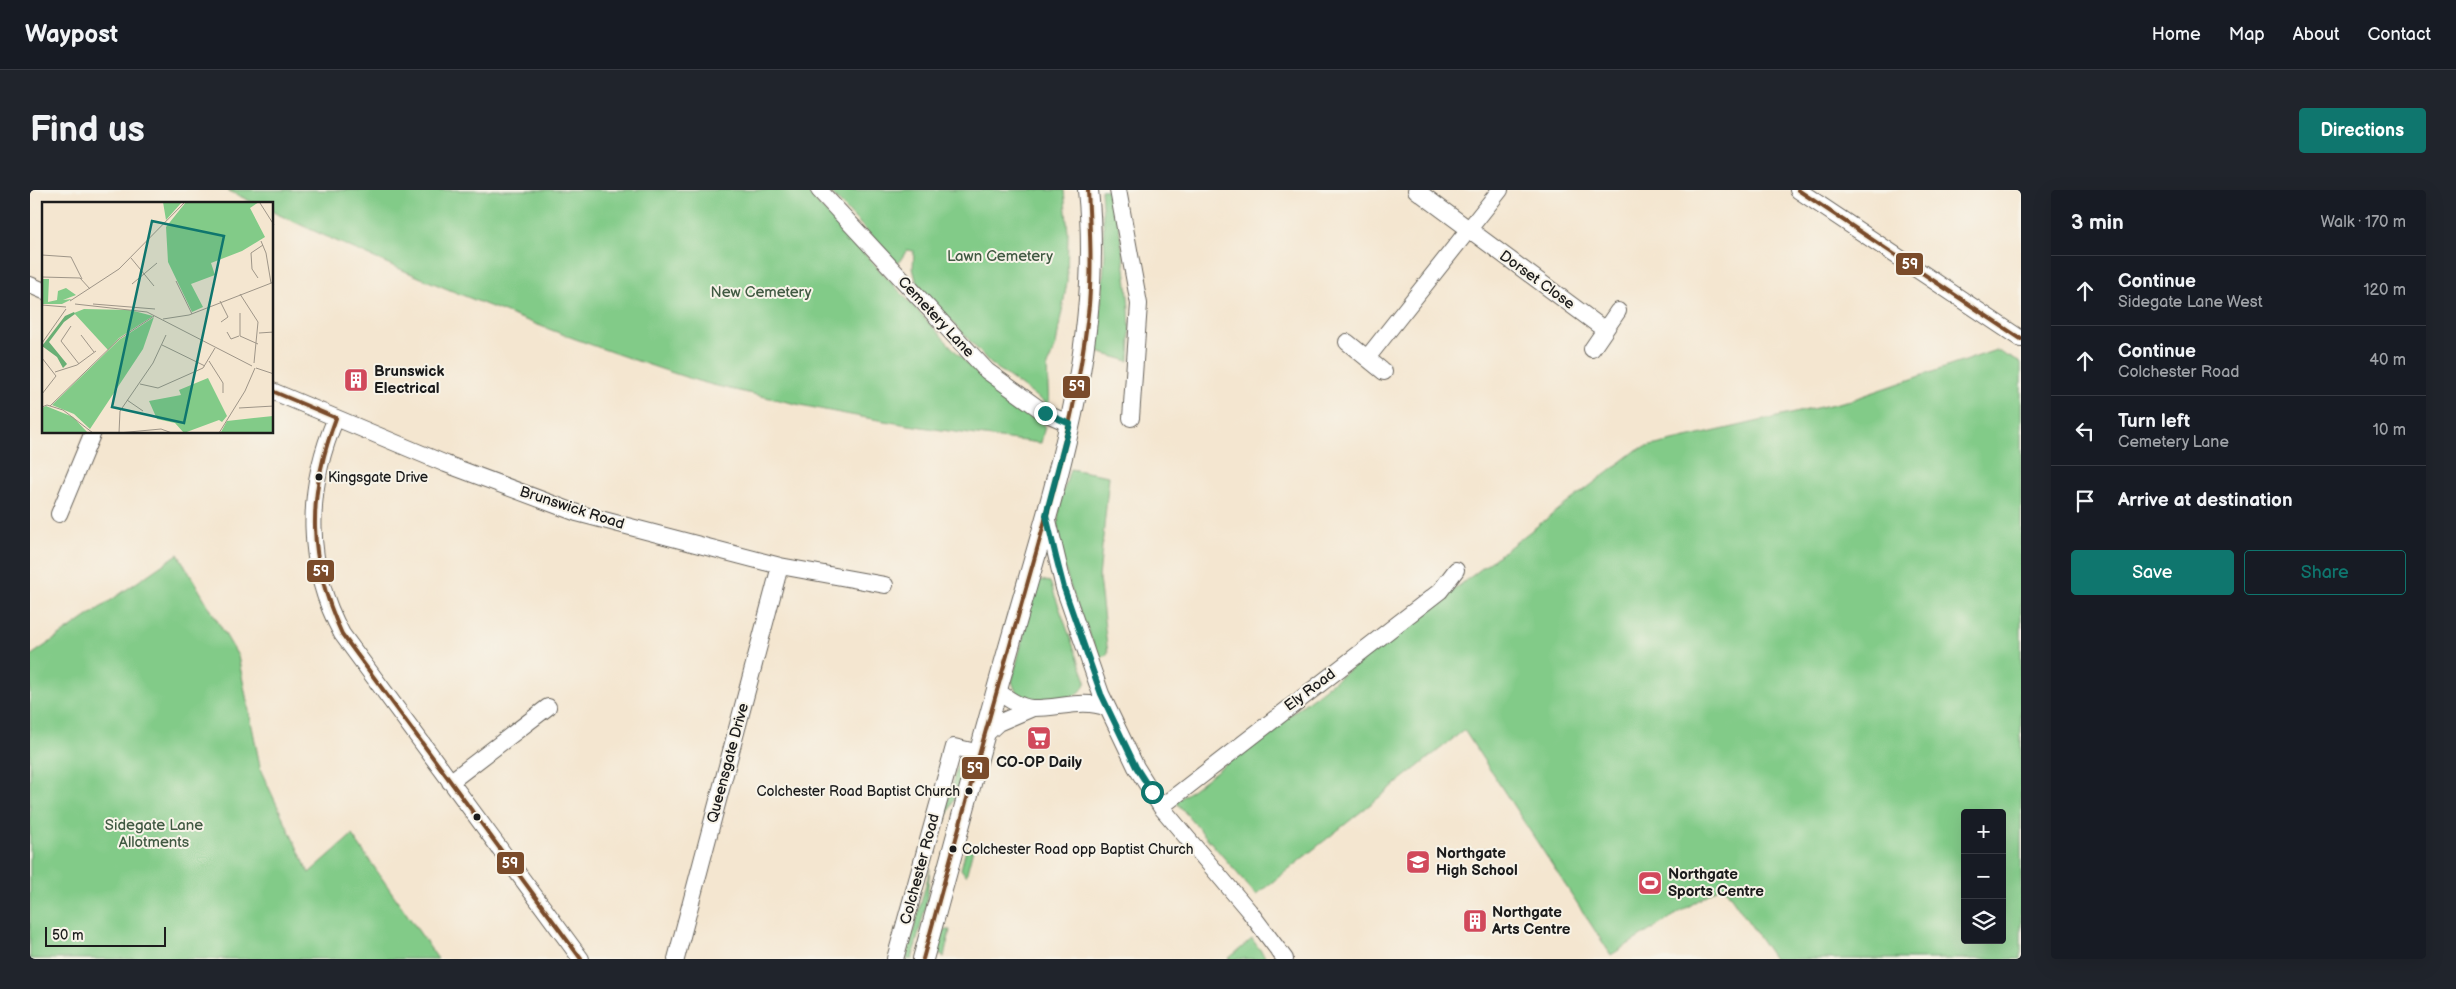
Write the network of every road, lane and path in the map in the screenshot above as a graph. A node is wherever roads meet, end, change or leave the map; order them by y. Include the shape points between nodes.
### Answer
1 (819, 190) edge
2 (1088, 190) edge
3 (1118, 190) edge
4 (1416, 190) edge
5 (1500, 190) edge
6 (1798, 190) edge
7 (1468, 230) junction
8 (30, 285) edge
9 (42, 290) edge
10 (1618, 311) dead end
11 (1605, 330) junction
12 (2021, 339) edge
13 (1348, 342) dead end
14 (1592, 349) dead end
15 (1367, 358) junction
16 (1384, 372) dead end
17 (274, 392) edge
18 (336, 418) junction
19 (1131, 418) dead end
20 (1068, 430) junction
21 (92, 434) edge
22 (59, 514) dead end
23 (1046, 515) junction
24 (780, 566) junction
25 (1456, 570) dead end
26 (885, 584) dead end
27 (997, 691) junction
28 (548, 707) dead end
29 (1032, 708) junction
30 (1107, 708) junction
31 (982, 744) junction
32 (450, 782) junction
33 (1161, 807) junction
34 (580, 959) edge
35 (676, 959) edge
36 (896, 959) edge
37 (924, 959) edge
38 (1285, 959) edge

1 - 20 street, Cemetery Lane via 987,371
2 - 20 main road, Colchester Road via 1092,231 1090,303 1078,390
3 - 19 street via 1138,304
4 - 7 street, Dorset Close
5 - 7 street
6 - 12 street
7 - 11 street, Dorset Close
7 - 15 street
8 - 9 street
10 - 11 street
11 - 14 street
13 - 15 street
15 - 16 street
17 - 18 street, Brunswick Road
18 - 24 street, Brunswick Road via 577,513
18 - 32 street via 322,456 313,515 316,557 324,596 342,634
20 - 23 main road, Colchester Road
21 - 22 street
23 - 27 main road, Colchester Road
23 - 30 street via 1064,588
24 - 26 street, Brunswick Road
24 - 35 street, Queensgate Drive
25 - 33 street, Ely Road via 1440,591
27 - 29 street
27 - 31 main road, Colchester Road
28 - 32 street
29 - 30 street via 1086,704
29 - 31 street via 998,723
30 - 33 street via 1136,767
31 - 36 street, Colchester Road via 954,747
31 - 37 main road, Colchester Road
32 - 34 street
33 - 38 street via 1250,912

